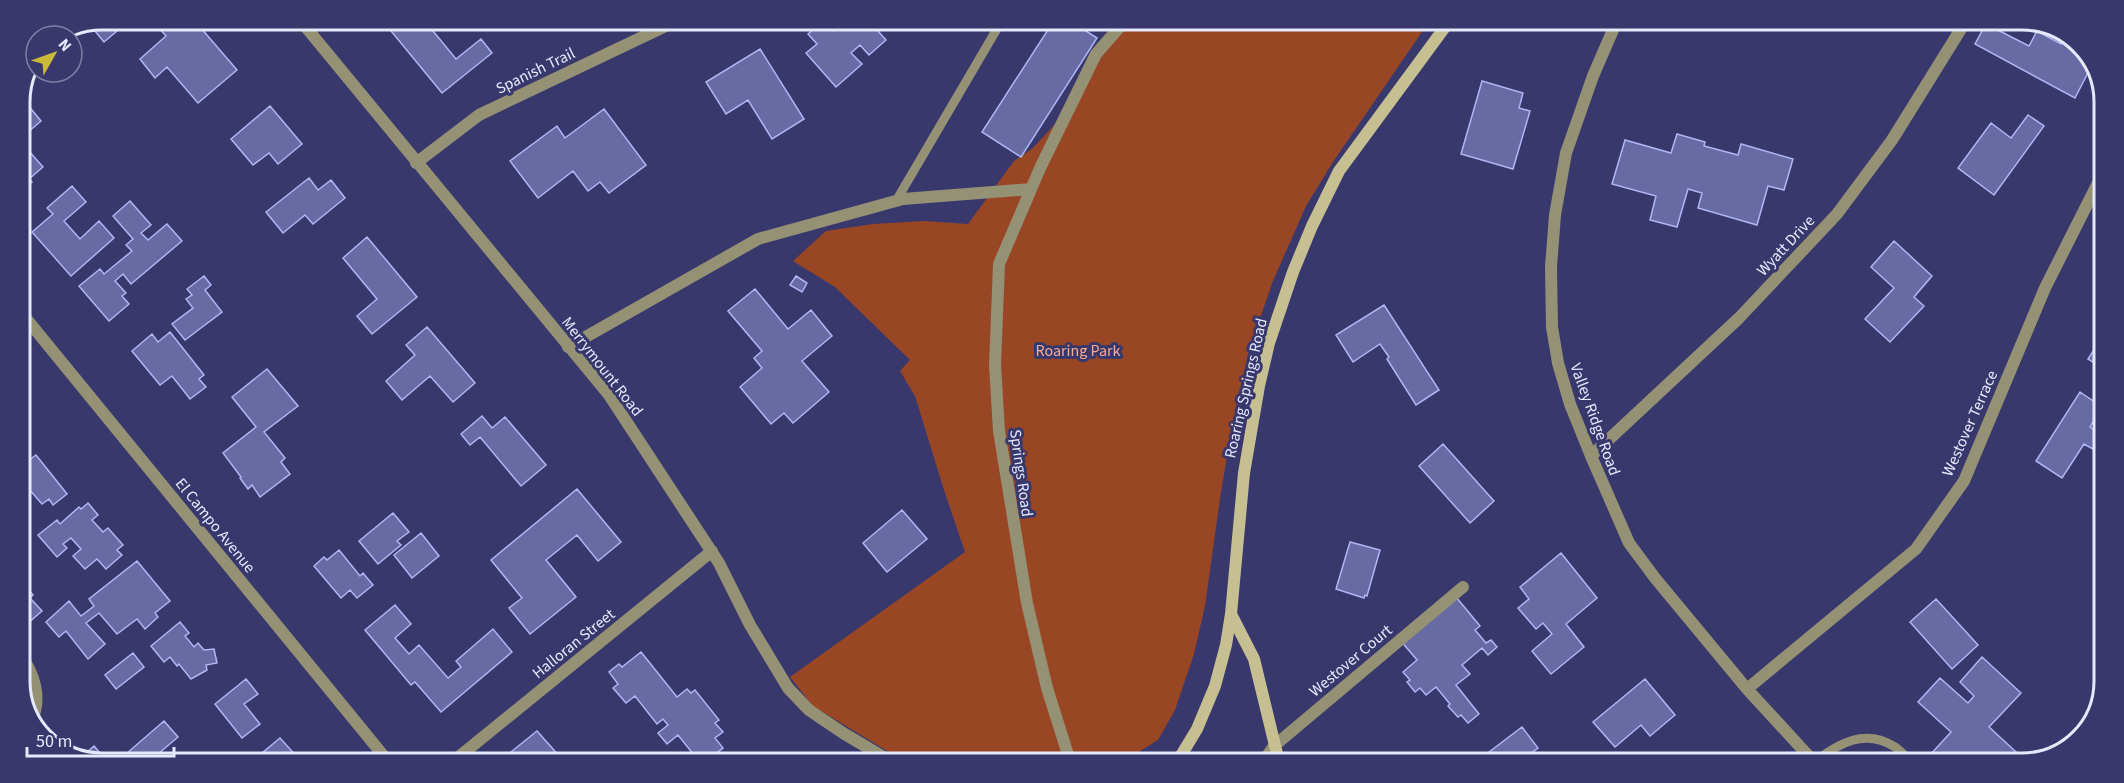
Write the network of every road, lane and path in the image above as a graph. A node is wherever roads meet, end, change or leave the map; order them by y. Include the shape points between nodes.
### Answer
1 (308, 30) edge
2 (657, 30) edge
3 (996, 30) edge
4 (1117, 30) edge
5 (1443, 30) edge
6 (1613, 30) edge
7 (1960, 30) edge
8 (416, 163) junction
9 (1031, 189) junction
10 (2094, 190) edge
11 (896, 201) junction
12 (30, 323) edge
13 (568, 347) junction
14 (1591, 456) junction
15 (712, 551) junction
16 (1463, 587) dead end
17 (1231, 614) junction
18 (30, 670) edge
19 (1747, 689) junction
20 (36, 708) edge
21 (1274, 746) junction
22 (381, 753) edge
23 (464, 753) edge
24 (876, 753) edge
25 (1067, 753) edge
26 (1182, 753) edge
27 (1269, 753) edge
28 (1276, 753) edge
29 (1807, 753) edge
30 (1826, 753) edge
31 (1902, 753) edge

1 - 8 street, Merrymount Road
2 - 8 street, Spanish Trail via 479,115
3 - 11 lane
4 - 9 street, Springs Road via 1096,54
5 - 17 street, Roaring Springs Road via 1339,171 1293,272 1259,386 1244,473
6 - 14 street, Valley Ridge Road via 1566,153 1551,267 1552,327 1558,363
7 - 14 street, Wyatt Drive via 1892,140 1837,214 1739,318
8 - 13 street, Merrymount Road
9 - 11 street
9 - 25 street, Springs Road via 999,264 995,365 998,420 1027,603
10 - 19 street, Westover Terrace via 2044,288 1964,481 1916,549
11 - 13 street via 758,239
12 - 22 street, El Campo Avenue
13 - 15 street, Merrymount Road via 609,395
14 - 19 street, Valley Ridge Road via 1629,543
15 - 23 street, Halloran Street
15 - 24 street, Merrymount Road via 788,688 809,710
16 - 21 street, Westover Court
17 - 21 street via 1254,660
17 - 26 street, Roaring Springs Road via 1215,686
18 - 20 street
19 - 29 street, Valley Ridge Road
21 - 27 street, Westover Court
21 - 28 street
30 - 31 lane via 1836,745 1870,737

